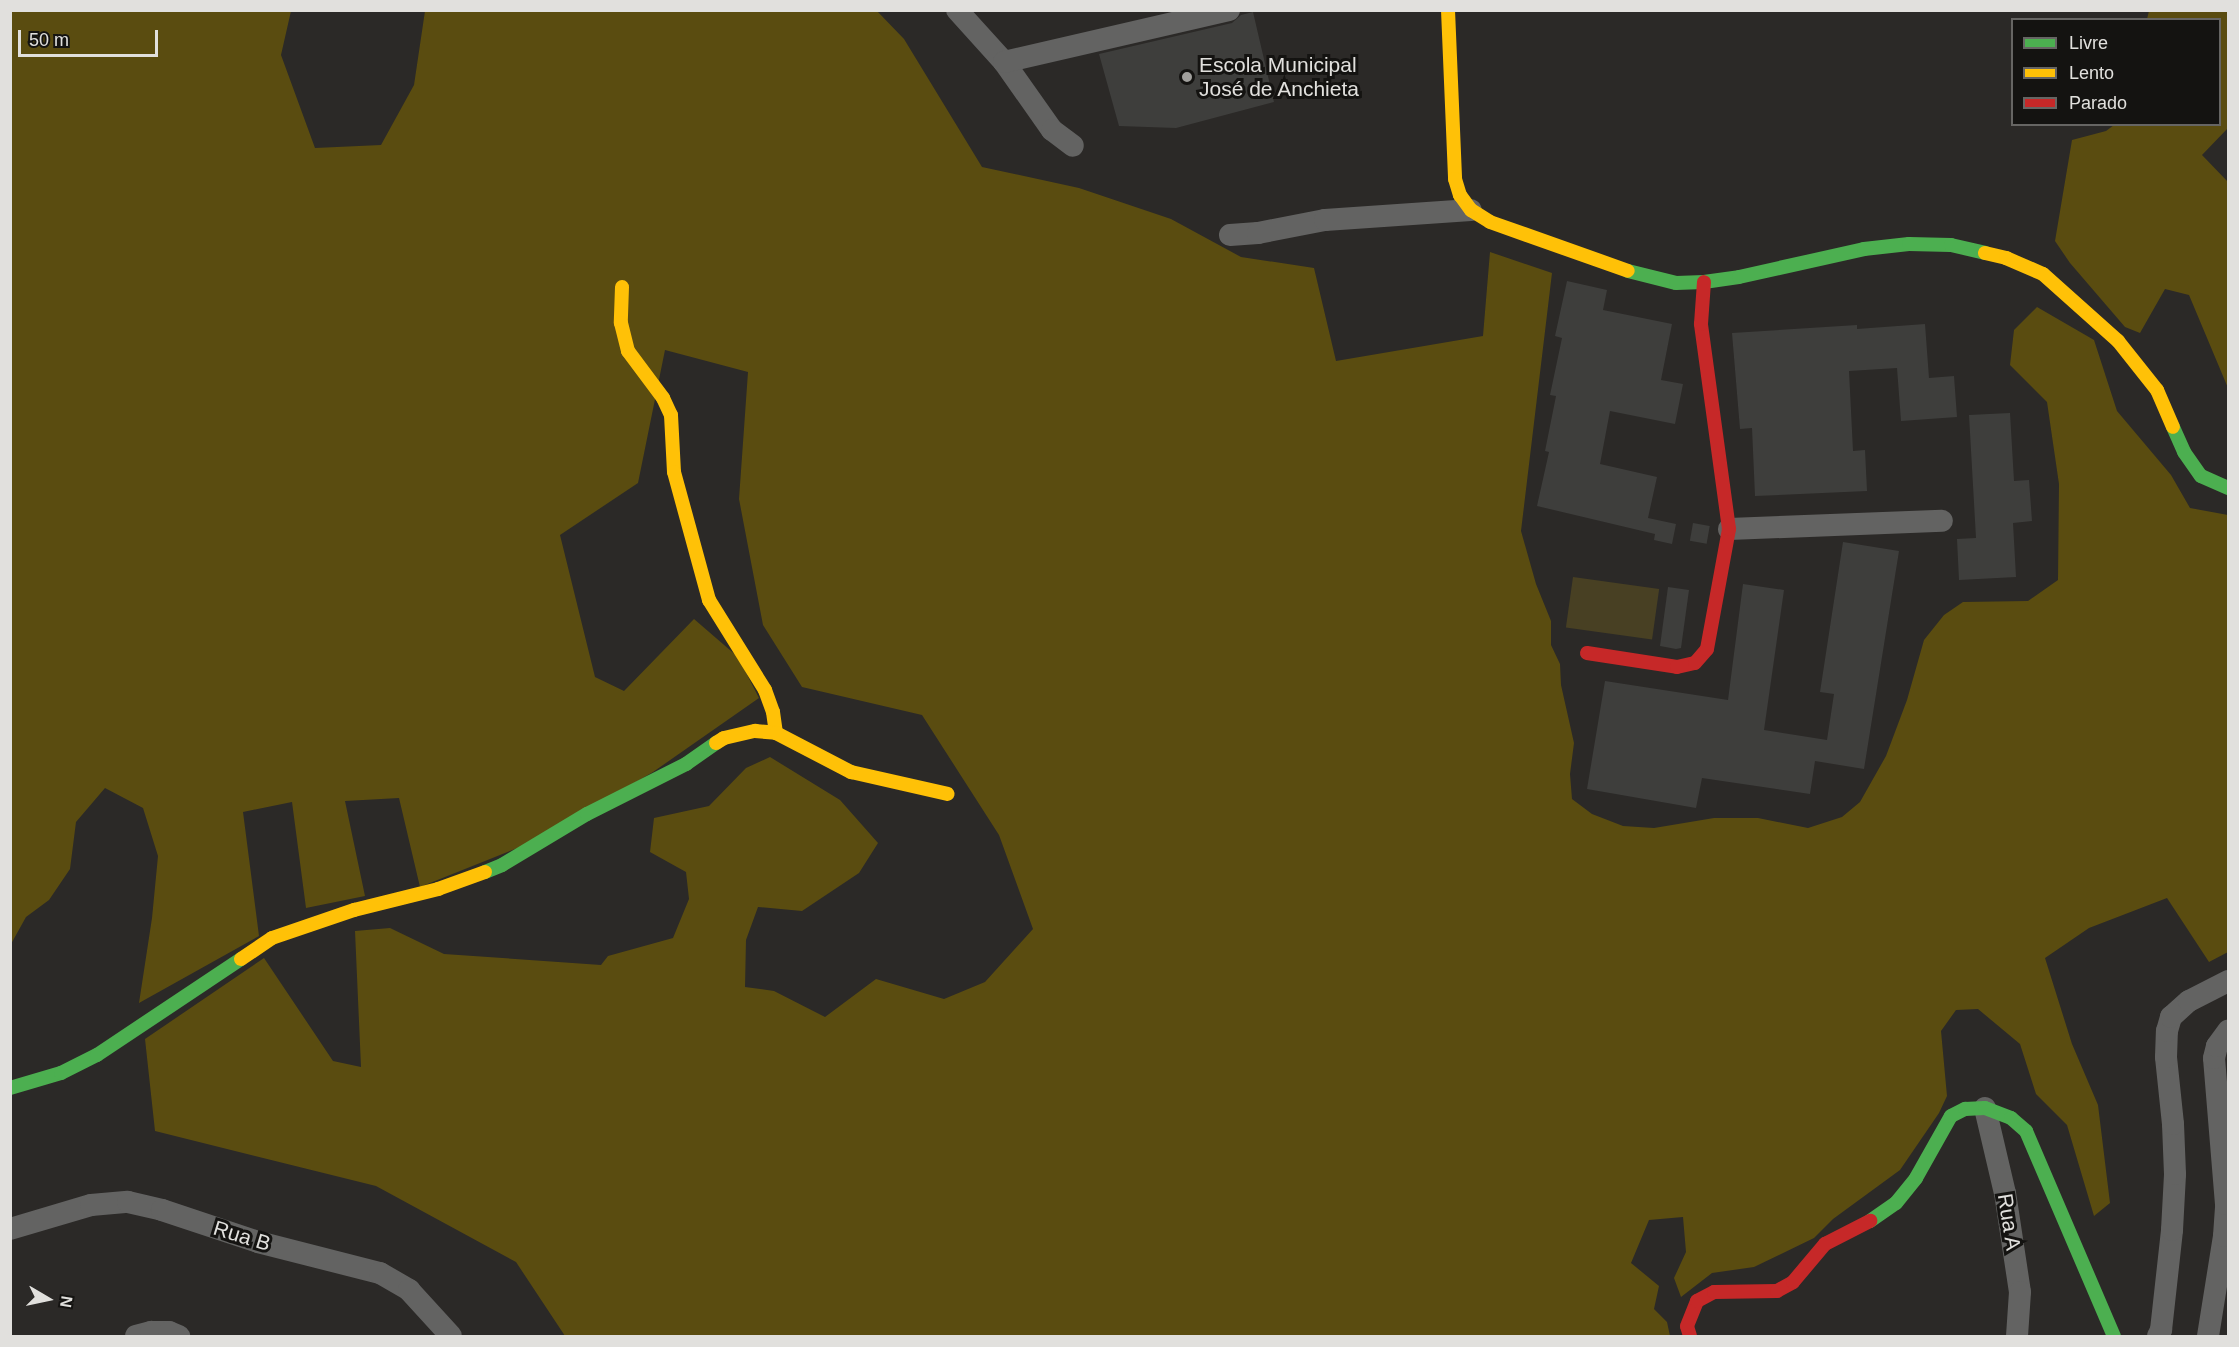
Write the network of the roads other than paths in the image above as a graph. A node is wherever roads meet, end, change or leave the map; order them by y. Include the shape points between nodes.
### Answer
1 (957, 10) edge
2 (1229, 10) edge
3 (1448, 10) edge
4 (1004, 62) junction
5 (1073, 146) dead end
6 (1471, 210) junction
7 (1230, 235) dead end
8 (1704, 282) junction
9 (622, 286) dead end
10 (2229, 488) edge
11 (1942, 521) dead end
12 (1729, 529) junction
13 (1587, 653) dead end
14 (776, 733) junction
15 (948, 794) dead end
16 (2229, 981) edge
17 (2229, 1031) edge
18 (10, 1088) edge
19 (1985, 1108) junction
20 (10, 1229) edge
21 (136, 1336) edge
22 (179, 1336) edge
23 (451, 1336) edge
24 (1690, 1336) edge
25 (2017, 1336) edge
26 (2114, 1336) edge
27 (2158, 1336) edge
28 (2208, 1336) edge

1 - 4 street
2 - 4 street
3 - 6 street via 1455,179
4 - 5 street via 1052,130
6 - 7 street via 1325,220
6 - 8 street via 1490,222 1641,276 1676,283
8 - 10 street via 1864,249 1908,244 1951,245 2007,258 2043,274 2118,341 2157,390 2184,452 2201,476
8 - 12 street via 1701,324
9 - 14 street via 621,323 628,351 671,415 674,472 709,600 765,690
11 - 12 street
12 - 13 street via 1707,649 1695,663 1677,667
14 - 15 street via 851,772
14 - 18 street via 755,731 724,738 686,764 587,814 502,865 438,889 354,910 272,938 97,1055 61,1073
16 - 27 street via 2189,1001 2171,1017 2167,1031 2175,1174 2162,1330
17 - 28 street via 2217,1046 2214,1058 2226,1204
19 - 24 street via 1965,1109 1951,1116 1916,1178 1896,1203 1879,1217 1825,1244 1793,1282 1777,1291 1714,1292 1697,1301 1687,1326
19 - 25 street, Rua A via 2005,1193 2020,1292
19 - 26 street via 2011,1118 2026,1131
20 - 23 street, Rua B via 91,1205 128,1202 162,1210 258,1242 380,1273 409,1290
21 - 22 street via 169,1332

